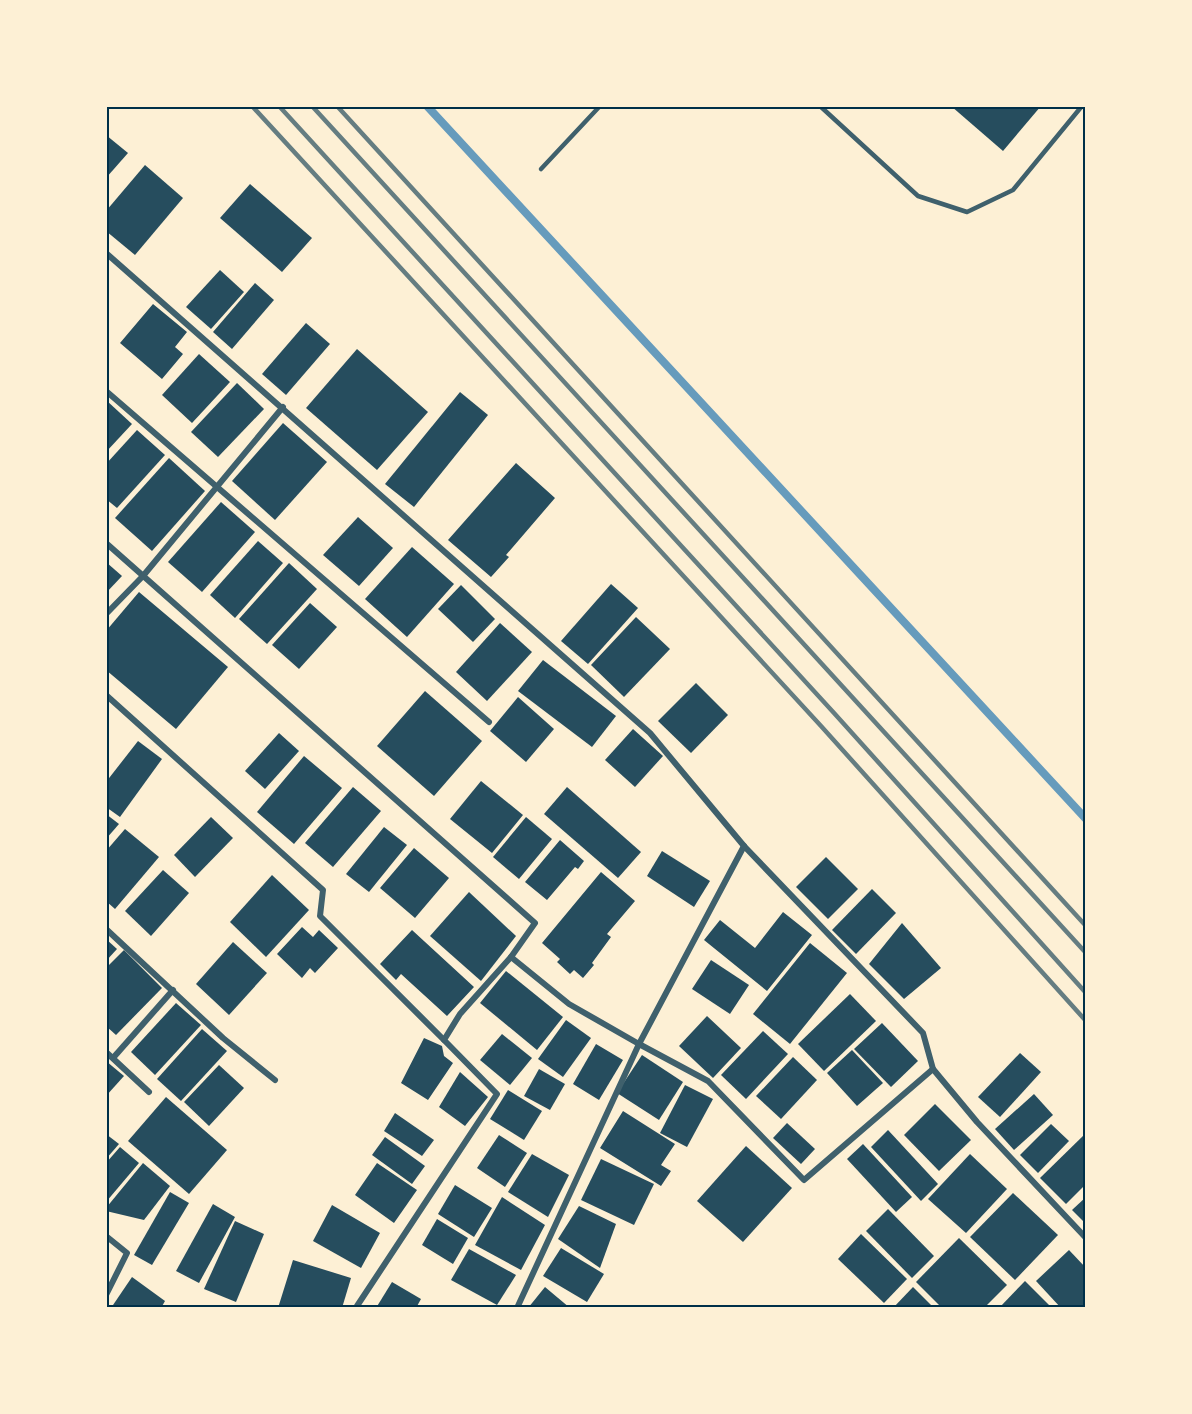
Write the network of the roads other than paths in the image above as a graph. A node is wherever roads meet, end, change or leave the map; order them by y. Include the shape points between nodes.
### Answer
1 (600, 106) edge
2 (820, 106) edge
3 (1083, 106) edge
4 (541, 170) dead end
5 (106, 253) edge
6 (106, 391) edge
7 (283, 407) junction
8 (218, 487) junction
9 (106, 543) edge
10 (143, 576) junction
11 (106, 614) edge
12 (106, 695) edge
13 (489, 722) dead end
14 (744, 846) junction
15 (106, 929) edge
16 (511, 957) junction
17 (173, 990) junction
18 (444, 1040) junction
19 (639, 1044) junction
20 (106, 1052) edge
21 (113, 1058) junction
22 (933, 1069) junction
23 (275, 1080) dead end
24 (149, 1092) dead end
25 (106, 1236) edge
26 (1086, 1238) edge
27 (106, 1295) edge
28 (359, 1308) edge
29 (517, 1308) edge

1 - 4 lane
2 - 3 lane via 918,196 966,212 1013,190
5 - 7 street
6 - 8 street
7 - 8 street
7 - 14 street via 650,733
8 - 10 street
8 - 13 street
9 - 10 street
10 - 11 street
10 - 16 street via 535,923
12 - 18 street via 323,890 320,916
14 - 19 street
14 - 22 street via 923,1033
15 - 17 street
16 - 18 street via 460,1014
16 - 19 street via 569,1004
17 - 21 street
17 - 23 street
18 - 28 street via 497,1094
19 - 22 street via 708,1081 804,1180
19 - 29 street
20 - 21 street
21 - 24 street
22 - 26 street
25 - 27 street via 128,1253

